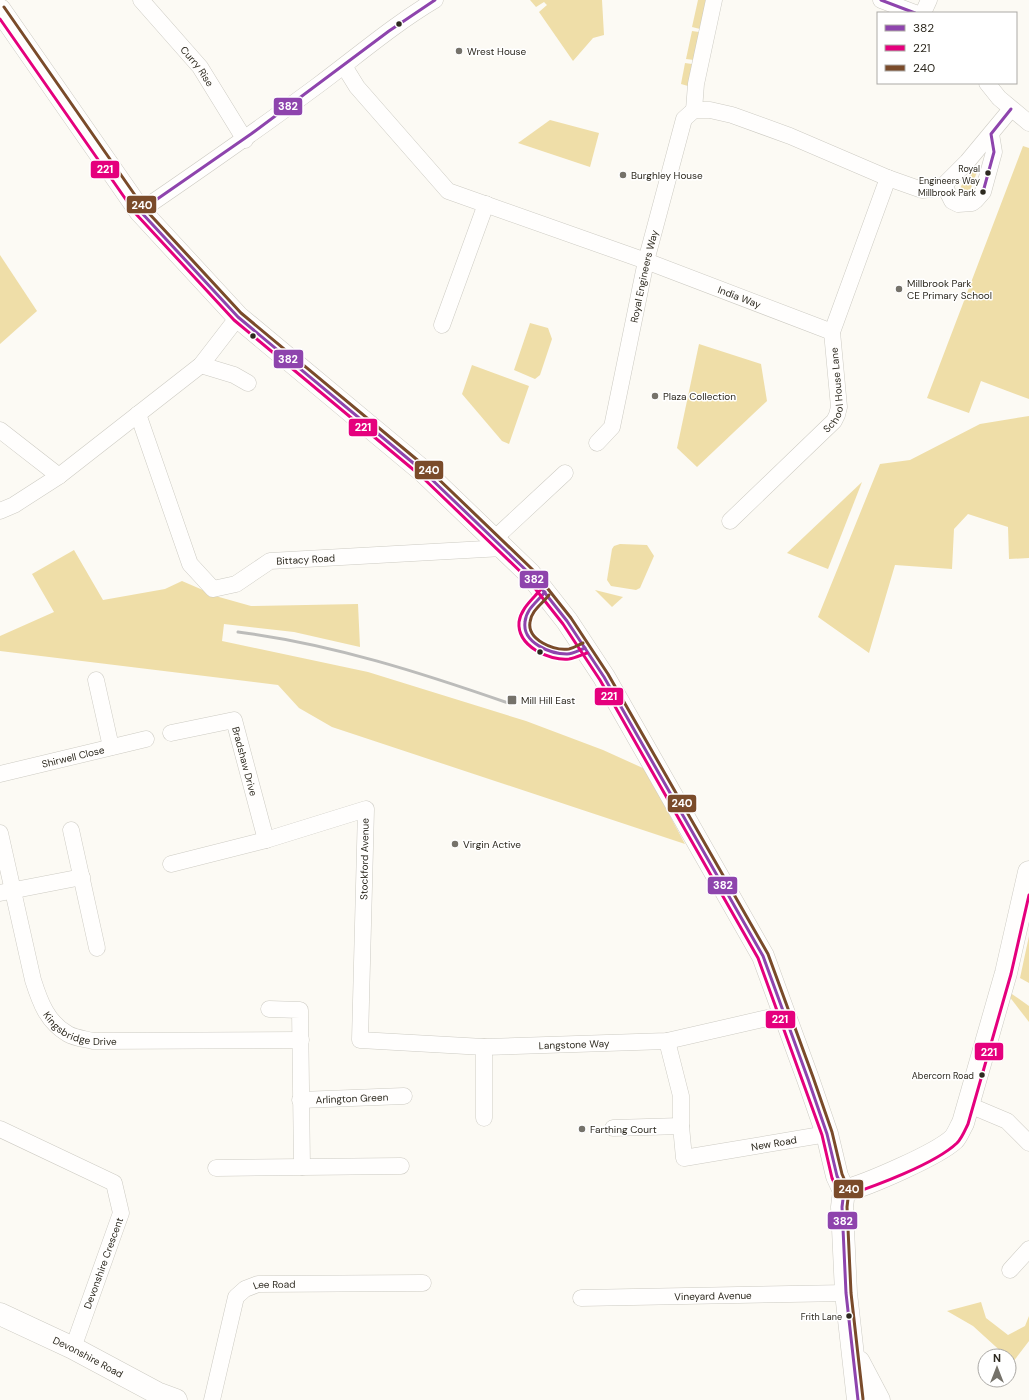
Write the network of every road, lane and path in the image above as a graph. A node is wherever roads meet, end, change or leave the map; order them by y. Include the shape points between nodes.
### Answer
1 (141, 0) edge
2 (435, 0) edge
3 (714, 0) edge
4 (881, 0) edge
5 (929, 0) edge
6 (0, 10) edge
7 (912, 12) edge
8 (923, 12) edge
9 (344, 66) junction
10 (988, 84) edge
11 (1011, 109) junction
12 (694, 110) junction
13 (1029, 123) edge
14 (991, 134) junction
15 (245, 140) junction
16 (888, 178) junction
17 (944, 185) junction
18 (486, 204) junction
19 (140, 211) junction
20 (646, 261) junction
21 (238, 317) junction
22 (442, 325) dead end
23 (832, 332) junction
24 (201, 365) junction
25 (248, 383) dead end
26 (138, 414) junction
27 (0, 430) edge
28 (597, 443) dead end
29 (565, 473) dead end
30 (59, 476) junction
31 (0, 511) edge
32 (730, 521) dead end
33 (499, 543) junction
34 (96, 680) dead end
35 (171, 732) dead end
36 (146, 739) dead end
37 (111, 747) junction
38 (0, 774) edge
39 (71, 830) dead end
40 (0, 834) edge
41 (266, 840) junction
42 (171, 864) dead end
43 (1029, 872) edge
44 (82, 877) junction
45 (7, 892) edge
46 (97, 948) dead end
47 (269, 1009) dead end
48 (784, 1014) junction
49 (301, 1040) junction
50 (360, 1040) joint
51 (667, 1041) junction
52 (484, 1047) junction
53 (404, 1096) dead end
54 (300, 1100) junction
55 (969, 1105) junction
56 (484, 1118) dead end
57 (681, 1126) junction
58 (0, 1128) edge
59 (613, 1128) dead end
60 (827, 1134) junction
61 (1029, 1143) edge
62 (401, 1166) dead end
63 (302, 1167) junction
64 (216, 1168) dead end
65 (844, 1191) junction
66 (1029, 1249) edge
67 (1010, 1270) dead end
68 (423, 1283) dead end
69 (846, 1293) junction
70 (581, 1298) dead end
71 (0, 1314) edge
72 (73, 1348) junction
73 (852, 1348) junction
74 (176, 1400) edge
75 (212, 1400) edge
76 (858, 1400) edge
77 (879, 1400) edge

1 - 15 street, Curry Rise via 200,67
2 - 9 street via 412,13
3 - 12 street via 696,84
4 - 7 street
5 - 8 street
6 - 19 main road
9 - 15 street
9 - 18 street, India Way via 357,87 448,191
10 - 11 street
11 - 13 street
11 - 14 street
12 - 16 street via 710,110 732,115 790,136
12 - 20 street, Royal Engineers Way via 684,119
14 - 17 street
14 - 17 street via 994,152 983,192 976,200 972,203 958,204 952,201
15 - 19 street
16 - 17 street via 922,190
16 - 23 street, School House Lane
18 - 20 street, India Way
18 - 22 street
19 - 21 main road
20 - 23 street, India Way
20 - 28 street, Royal Engineers Way via 612,427
21 - 24 street
21 - 33 main road via 424,472
23 - 32 street, School House Lane via 839,407 834,421
24 - 25 street via 234,375
24 - 26 street
26 - 30 street
26 - 33 street, Bittacy Road via 190,564 213,588 236,584 270,561
27 - 30 street
29 - 33 street
30 - 31 street
33 - 48 main road via 530,574 555,605 604,678 762,956
34 - 37 street
35 - 41 street, Bradshaw Drive via 234,720
36 - 37 street, Shirwell Close
37 - 38 street, Shirwell Close
39 - 44 street
40 - 45 street, Kingsbridge Drive
41 - 42 street, Stockford Avenue
41 - 50 street, Stockford Avenue via 366,809
43 - 55 main road via 1006,973
44 - 45 street
44 - 46 street
45 - 49 street, Kingsbridge Drive via 40,1002 51,1020 69,1035 93,1041
47 - 49 street via 300,1010
48 - 51 street, Langstone Way
48 - 60 main road
49 - 54 street
50 - 52 street, Langstone Way
51 - 52 street, Langstone Way
51 - 57 street via 681,1096
52 - 56 street
53 - 54 street, Arlington Green
54 - 63 street
55 - 61 street via 1006,1121
55 - 65 main road via 954,1138 937,1151 860,1187
57 - 59 street
57 - 60 street, New Road via 684,1158
58 - 72 street, Devonshire Crescent via 114,1183 121,1213
60 - 65 main road via 837,1176
62 - 63 street
63 - 64 street
65 - 69 main road via 842,1207
66 - 67 street
68 - 75 street, Lee Road via 258,1284 245,1289 236,1297
69 - 70 street, Vineyard Avenue
69 - 73 main road
71 - 72 main road, Devonshire Road
72 - 74 main road, Devonshire Road
73 - 76 main road
73 - 77 main road

